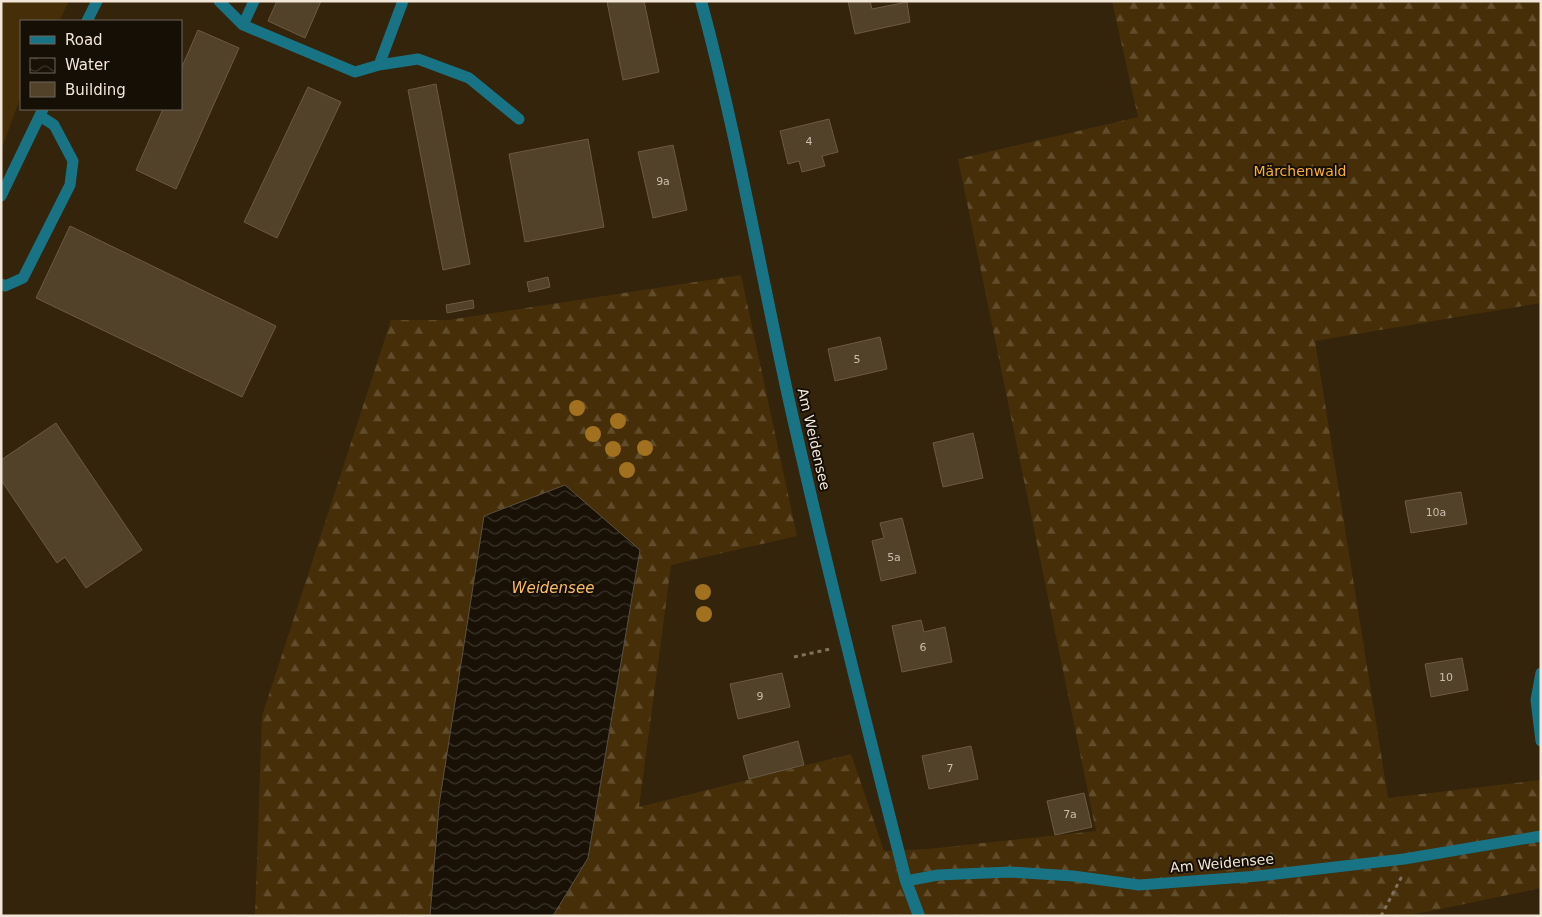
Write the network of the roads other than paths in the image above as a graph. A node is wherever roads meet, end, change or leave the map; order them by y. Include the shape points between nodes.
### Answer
1 (97, 1) edge
2 (219, 1) edge
3 (254, 1) edge
4 (402, 1) edge
5 (702, 1) edge
6 (88, 20) edge
7 (243, 25) junction
8 (378, 65) junction
9 (42, 112) edge
10 (519, 119) dead end
11 (1, 196) edge
12 (1, 284) edge
13 (1541, 673) edge
14 (1541, 741) edge
15 (1541, 836) edge
16 (906, 882) junction
17 (919, 916) edge

1 - 6 lane
2 - 7 lane
3 - 7 lane
4 - 8 lane
5 - 16 street, Am Weidensee via 789,399
7 - 8 lane via 355,72
8 - 10 lane via 418,59 469,78
9 - 11 lane
9 - 12 lane via 54,125 73,161 70,185 23,278 6,286
13 - 14 lane via 1536,700
15 - 16 lane, Am Weidensee via 1404,859 1139,886 1073,876 1010,872 938,875
16 - 17 street, Am Weidensee

